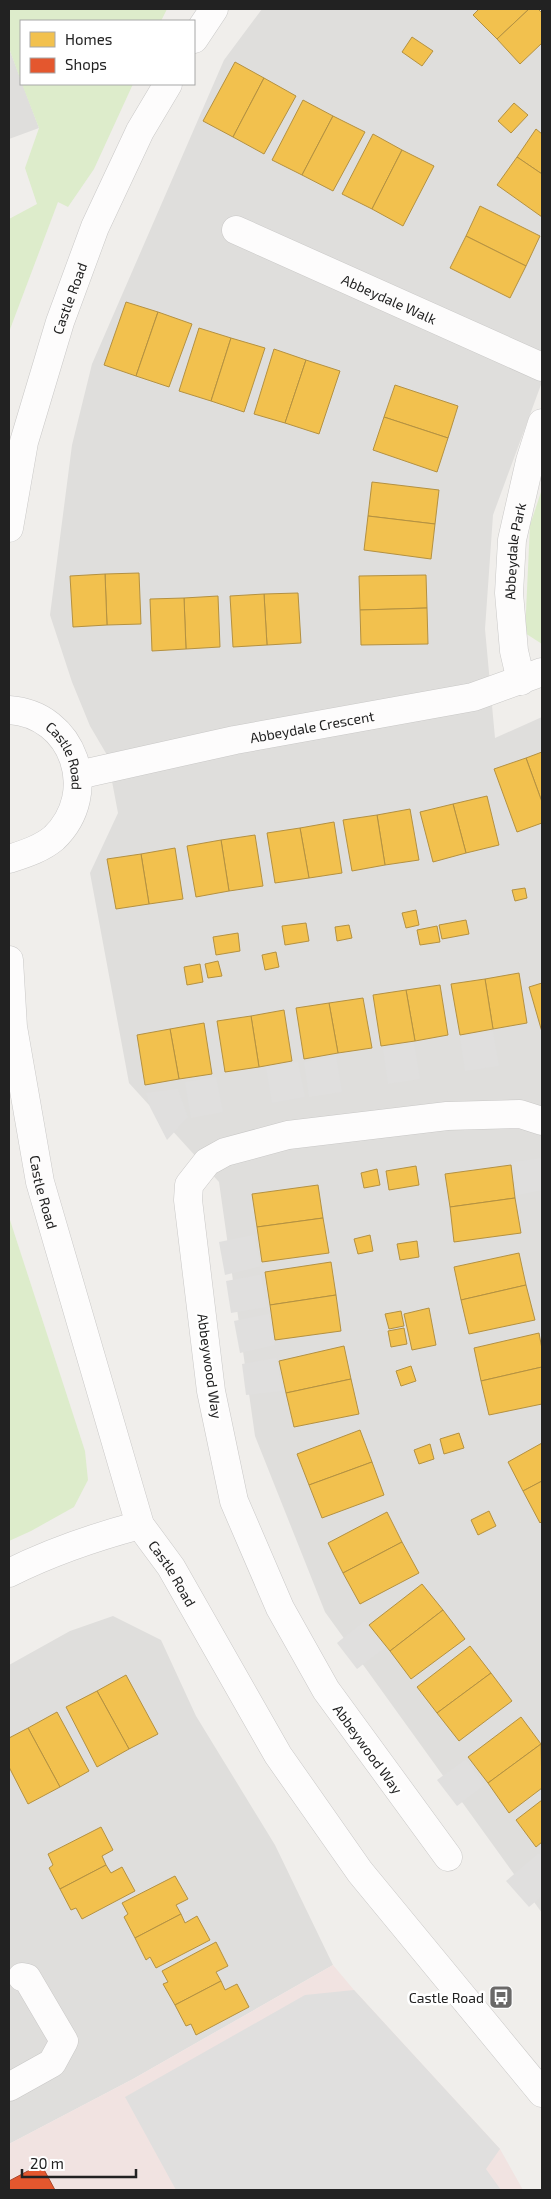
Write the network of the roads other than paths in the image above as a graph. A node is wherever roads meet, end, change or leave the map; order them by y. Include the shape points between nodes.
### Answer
1 (214, 9) edge
2 (195, 38) edge
3 (167, 85) edge
4 (236, 230) dead end
5 (542, 367) edge
6 (542, 423) edge
7 (9, 528) edge
8 (532, 677) edge
9 (9, 710) edge
10 (78, 775) junction
11 (9, 858) edge
12 (9, 960) edge
13 (542, 1121) edge
14 (140, 1525) junction
15 (9, 1573) edge
16 (448, 1857) dead end
17 (22, 1977) dead end
18 (9, 2087) edge
19 (542, 2093) edge

1 - 2 street
3 - 7 street, Castle Road via 140,131 95,227 60,322 24,442
4 - 5 street, Abbeydale Walk
6 - 8 street, Abbeydale Park via 512,540 509,594 514,651
8 - 10 street, Abbeydale Crescent via 473,698 235,740
9 - 10 street, Castle Road via 24,711 44,720 61,735 72,754
10 - 11 street, Castle Road via 77,798 68,820 53,838 33,851
12 - 14 street, Castle Road via 13,1027 40,1182
13 - 16 street, Abbeywood Way via 520,1114 447,1116 288,1135 225,1152 207,1162 189,1185 188,1200 211,1391 234,1501 280,1608 326,1690
14 - 15 street via 100,1536
14 - 19 street, Castle Road via 171,1567 278,1755 360,1872
17 - 18 street via 27,1978 64,2041 52,2063

